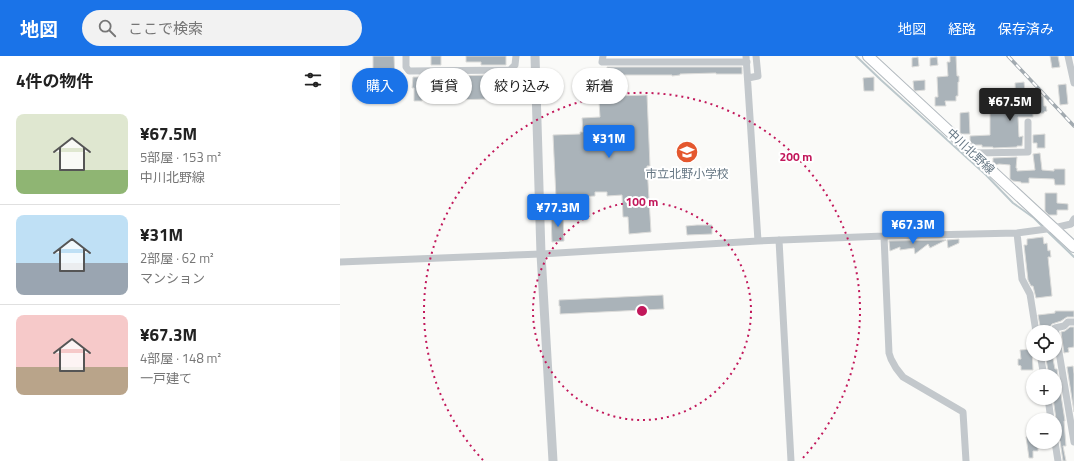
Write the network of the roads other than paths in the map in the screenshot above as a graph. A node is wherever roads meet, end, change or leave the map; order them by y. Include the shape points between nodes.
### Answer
1 (406, 56) edge
2 (516, 56) edge
3 (535, 56) edge
4 (603, 56) edge
5 (756, 56) edge
6 (868, 56) edge
7 (1068, 56) edge
8 (747, 59) edge
9 (748, 78) junction
10 (1074, 83) edge
11 (1028, 122) dead end
12 (972, 153) junction
13 (1074, 219) edge
14 (1052, 229) junction
15 (1017, 233) junction
16 (884, 236) junction
17 (779, 240) junction
18 (758, 241) junction
19 (1074, 247) edge
20 (541, 254) junction
21 (340, 262) edge
22 (1074, 322) edge
23 (1035, 325) edge
24 (1074, 442) edge
25 (1056, 449) edge
26 (553, 461) edge
27 (791, 461) edge
28 (966, 461) edge
29 (1058, 461) edge

1 - 2 street via 406,67 409,71 510,70 515,65
3 - 20 street
4 - 8 street via 602,62
5 - 9 street via 758,76
6 - 12 main road, 中川北野線
7 - 10 street
8 - 9 street
9 - 18 street
11 - 12 street via 1028,152
12 - 14 main road, 中川北野線
13 - 14 street via 1072,224
14 - 15 street
14 - 19 main road, 中川北野線
15 - 16 street
15 - 23 street via 1022,279 1030,294
16 - 17 street
16 - 28 street via 891,359 903,377 963,412
17 - 18 street
17 - 27 street
18 - 20 street
20 - 21 street
20 - 26 street
22 - 24 street via 1055,328
25 - 29 street

